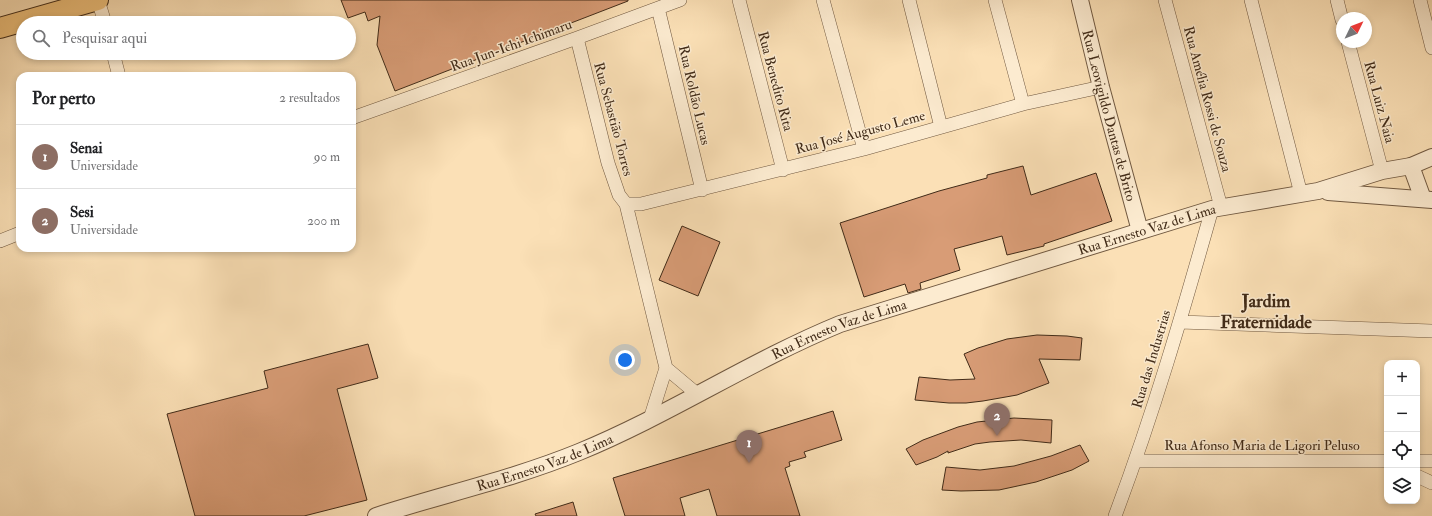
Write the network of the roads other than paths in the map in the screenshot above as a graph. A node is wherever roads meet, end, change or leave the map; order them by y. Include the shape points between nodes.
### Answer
1 (51, 0) edge
2 (98, 0) edge
3 (680, 0) edge
4 (739, 0) edge
5 (823, 0) edge
6 (909, 0) edge
7 (995, 0) edge
8 (1080, 0) edge
9 (1165, 0) edge
10 (1251, 0) edge
11 (1337, 0) edge
12 (1420, 0) edge
13 (658, 8) junction
14 (1340, 12) edge
15 (0, 14) edge
16 (42, 16) edge
17 (103, 16) edge
18 (16, 23) edge
19 (0, 28) edge
20 (577, 38) junction
21 (1350, 48) edge
22 (1432, 48) edge
23 (115, 60) edge
24 (118, 72) edge
25 (1101, 87) junction
26 (1023, 104) junction
27 (356, 117) edge
28 (940, 127) junction
29 (864, 149) junction
30 (1432, 157) edge
31 (1411, 166) junction
32 (783, 170) junction
33 (1382, 171) junction
34 (702, 190) junction
35 (1318, 191) junction
36 (1301, 194) junction
37 (1427, 199) edge
38 (626, 204) junction
39 (1217, 208) junction
40 (1140, 231) junction
41 (16, 235) edge
42 (0, 241) edge
43 (1180, 322) junction
44 (1432, 331) edge
45 (666, 368) junction
46 (697, 394) junction
47 (650, 419) junction
48 (1136, 461) junction
49 (1420, 461) edge
50 (1432, 461) edge
51 (1384, 462) edge
52 (1420, 477) edge
53 (1432, 483) edge
54 (376, 516) edge
55 (1116, 516) edge

1 - 15 main road
2 - 16 main road
2 - 17 street
3 - 13 street, Rua Jun-Ichi Ichimaru
4 - 32 street, Rua Benedito Rita
5 - 29 street
6 - 28 street
7 - 26 street
8 - 25 street, Rua Leovigildo Dantas de Brito
9 - 39 street, Rua Amélia Rossi de Souza
10 - 36 street
11 - 14 street
12 - 22 street
13 - 20 street, Rua Jun-Ichi Ichimaru
13 - 34 street, Rua Roldão Lucas
18 - 19 main road
20 - 27 street, Rua Jun-Ichi Ichimaru
20 - 38 street, Rua Sebastião Torres via 608,163 619,195
21 - 33 street, Rua Luiz Naia
23 - 24 street
25 - 26 street, Rua José Augusto Leme
25 - 40 street, Rua Leovigildo Dantas de Brito
26 - 28 street, Rua José Augusto Leme
28 - 29 street, Rua José Augusto Leme
29 - 32 street, Rua José Augusto Leme
30 - 31 street
31 - 33 street
31 - 37 street
32 - 34 street, Rua José Augusto Leme
33 - 35 street
34 - 38 street, Rua José Augusto Leme via 641,204
35 - 36 street, Rua Ernesto Vaz de Lima
35 - 37 street
36 - 39 street, Rua Ernesto Vaz de Lima
38 - 45 street, Rua Sebastião Torres
39 - 40 street, Rua Ernesto Vaz de Lima
39 - 43 street, Rua das Industrias
40 - 46 street, Rua Ernesto Vaz de Lima via 840,324 788,347
41 - 42 street
43 - 44 street
43 - 48 street, Rua das Industrias
45 - 46 street
45 - 47 street
46 - 47 street, Rua Ernesto Vaz de Lima
47 - 54 street, Rua Ernesto Vaz de Lima via 579,452 486,485
48 - 51 street, Rua Afonso Maria de Ligori Peluso
48 - 55 street, Rua das Industrias
49 - 50 street
52 - 53 street

